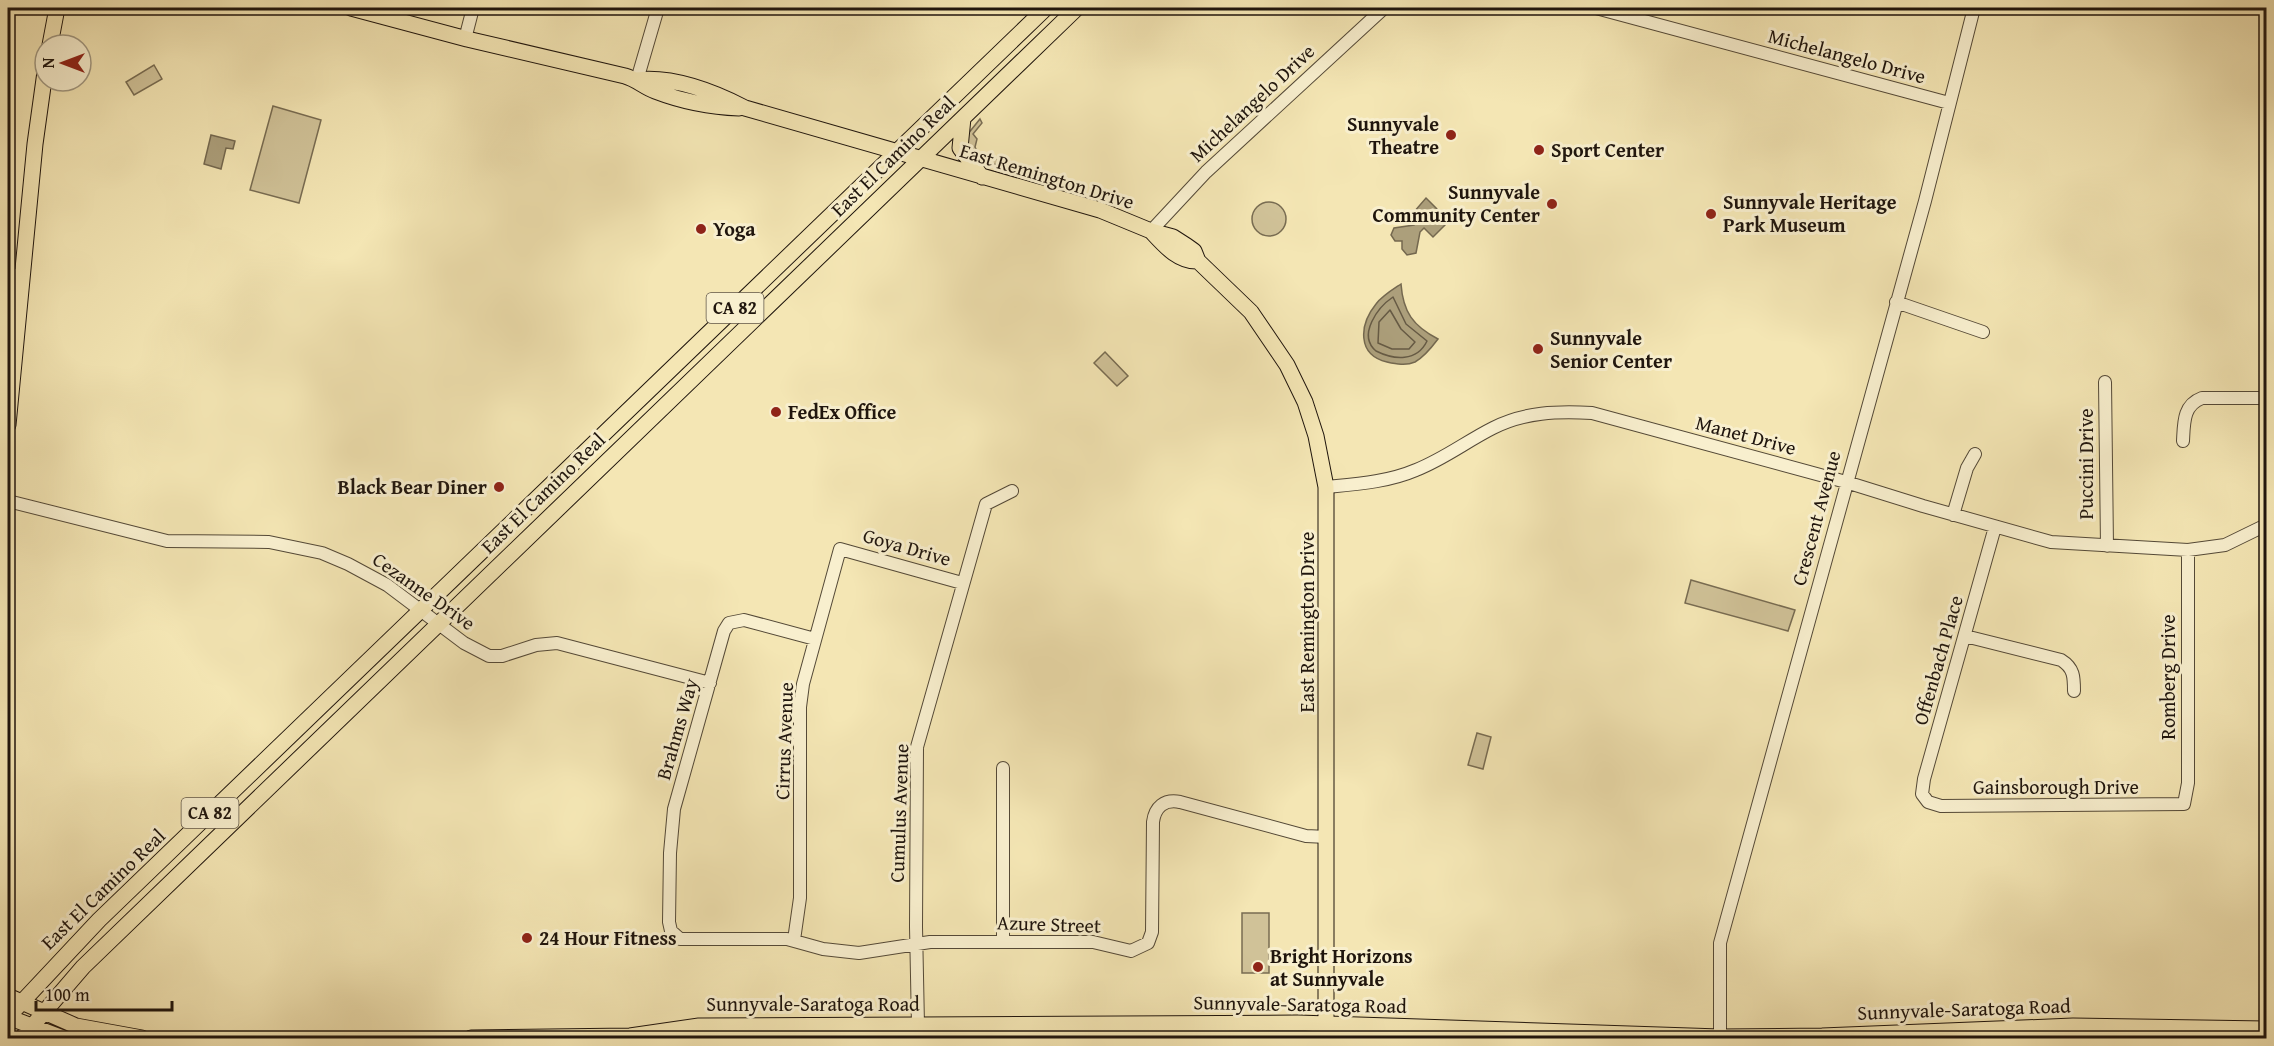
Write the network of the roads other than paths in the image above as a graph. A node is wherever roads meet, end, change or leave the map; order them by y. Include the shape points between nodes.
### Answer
1 (57, 8) edge
2 (351, 8) edge
3 (473, 8) edge
4 (658, 8) edge
5 (1046, 8) edge
6 (1077, 8) edge
7 (1384, 8) edge
8 (1596, 8) edge
9 (1975, 9) edge
10 (393, 13) edge
11 (52, 33) edge
12 (465, 39) junction
13 (637, 80) junction
14 (42, 93) edge
15 (1949, 103) junction
16 (963, 118) junction
17 (895, 152) junction
18 (918, 160) junction
19 (982, 177) junction
20 (1151, 231) junction
21 (15, 275) edge
22 (1896, 302) junction
23 (1983, 333) dead end
24 (677, 364) junction
25 (2105, 382) dead end
26 (2266, 398) edge
27 (615, 423) junction
28 (8, 425) edge
29 (642, 427) junction
30 (2183, 441) dead end
31 (1975, 454) dead end
32 (585, 482) junction
33 (1846, 482) junction
34 (1326, 487) junction
35 (1012, 491) dead end
36 (8, 501) edge
37 (1953, 515) junction
38 (2266, 525) edge
39 (1995, 527) junction
40 (2107, 546) junction
41 (840, 549) joint
42 (2188, 550) junction
43 (962, 583) junction
44 (420, 611) junction
45 (438, 623) junction
46 (1965, 636) junction
47 (815, 639) junction
48 (710, 682) junction
49 (2074, 691) dead end
50 (310, 718) junction
51 (1003, 768) dead end
52 (271, 785) junction
53 (234, 790) junction
54 (1928, 802) joint
55 (2184, 804) joint
56 (1327, 837) junction
57 (212, 843) junction
58 (674, 935) joint
59 (794, 940) junction
60 (1003, 942) junction
61 (917, 944) junction
62 (14, 999) edge
63 (43, 1013) junction
64 (8, 1017) edge
65 (918, 1025) junction
66 (2128, 1026) junction
67 (2266, 1029) edge
68 (1326, 1032) edge
69 (27, 1033) edge
70 (625, 1037) edge
71 (1720, 1037) junction
72 (63, 1038) edge
73 (142, 1038) edge
74 (471, 1038) edge
75 (2057, 1038) edge

1 - 11 main road
2 - 10 main road, East Remington Drive
3 - 12 street
4 - 13 street
5 - 17 main road, East El Camino Real / CA 82
6 - 16 main road, East El Camino Real / CA 82
7 - 20 street, Michelangelo Drive via 1206,172
8 - 15 street, Michelangelo Drive
9 - 15 street, Crescent Avenue
10 - 12 main road, East Remington Drive
12 - 13 main road, East Remington Drive
13 - 17 main road, East Remington Drive via 657,78 720,95 745,108
14 - 21 main road
15 - 22 street, Crescent Avenue
16 - 18 main road, East El Camino Real / CA 82
16 - 19 main road via 960,148
17 - 18 main road, East Remington Drive
17 - 24 main road, East El Camino Real / CA 82
18 - 19 main road, East Remington Drive
18 - 29 main road, East El Camino Real / CA 82
19 - 20 main road, East Remington Drive via 1100,210
20 - 34 main road, East Remington Drive via 1187,262 1197,261 1251,312 1287,365 1311,421
21 - 28 main road
22 - 23 street
22 - 33 street, Crescent Avenue
24 - 27 main road, East El Camino Real / CA 82
24 - 29 main road via 680,376 650,406
25 - 40 street, Puccini Drive
26 - 30 street via 2195,401 2188,408
27 - 32 main road via 616,435 585,466
27 - 44 main road, East El Camino Real / CA 82
29 - 32 main road, East El Camino Real / CA 82
31 - 37 street
32 - 45 main road, East El Camino Real / CA 82
33 - 34 street, Manet Drive via 1592,413 1559,411 1516,419 1494,428 1402,476
33 - 37 street, Manet Drive
33 - 71 street, Crescent Avenue via 1720,943
34 - 56 main road, East Remington Drive
35 - 43 street, Cumulus Avenue via 986,504
36 - 44 street, Cezanne Drive via 167,541 269,542 322,553 380,581
37 - 39 street, Manet Drive
38 - 42 street, Manet Drive via 2225,545
39 - 40 street, Manet Drive via 2051,542
39 - 46 street, Offenbach Place
40 - 42 street, Manet Drive
41 - 43 street, Goya Drive
41 - 47 street, Cirrus Avenue
42 - 55 street, Romberg Drive via 2188,783
43 - 61 street, Cumulus Avenue via 917,747
44 - 45 street, Cezanne Drive
44 - 50 main road, East El Camino Real / CA 82
45 - 48 street, Cezanne Drive via 489,656 557,643
45 - 52 main road, East El Camino Real / CA 82
46 - 49 street via 2061,660 2070,665
46 - 54 street, Offenbach Place via 1924,779 1922,794
47 - 48 street, Brahms Way via 744,620 729,623
47 - 59 street, Cirrus Avenue via 800,707 800,897
48 - 58 street, Brahms Way via 671,831 669,922
50 - 52 main road via 309,731 268,771
50 - 53 main road, East El Camino Real / CA 82
51 - 60 street
52 - 57 main road, East El Camino Real / CA 82
53 - 57 main road via 238,796 236,804 208,832
53 - 62 main road, East El Camino Real / CA 82
54 - 55 street, Gainsborough Drive via 1952,806
56 - 60 street, Azure Street via 1306,836 1180,802 1166,802 1159,807 1153,822 1152,932 1148,943 1131,951 1099,942
56 - 68 main road, East Remington Drive
57 - 63 main road, East El Camino Real / CA 82 via 83,967
58 - 59 street, Azure Street via 686,940
59 - 61 street, Azure Street via 859,953
60 - 61 street, Azure Street
61 - 65 street, Cumulus Avenue
62 - 63 main road
62 - 64 main road, CA 82
63 - 69 main road, CA 82
63 - 73 main road via 94,1032
64 - 69 main road
65 - 68 main road, Sunnyvale-Saratoga Road
65 - 70 main road, Sunnyvale-Saratoga Road via 699,1026
66 - 67 main road, Sunnyvale-Saratoga Road
66 - 71 main road, Sunnyvale-Saratoga Road
66 - 75 main road, Sunnyvale-Saratoga Road via 2117,1037
68 - 71 main road, Sunnyvale-Saratoga Road
69 - 72 main road
70 - 74 main road, Sunnyvale-Saratoga Road

